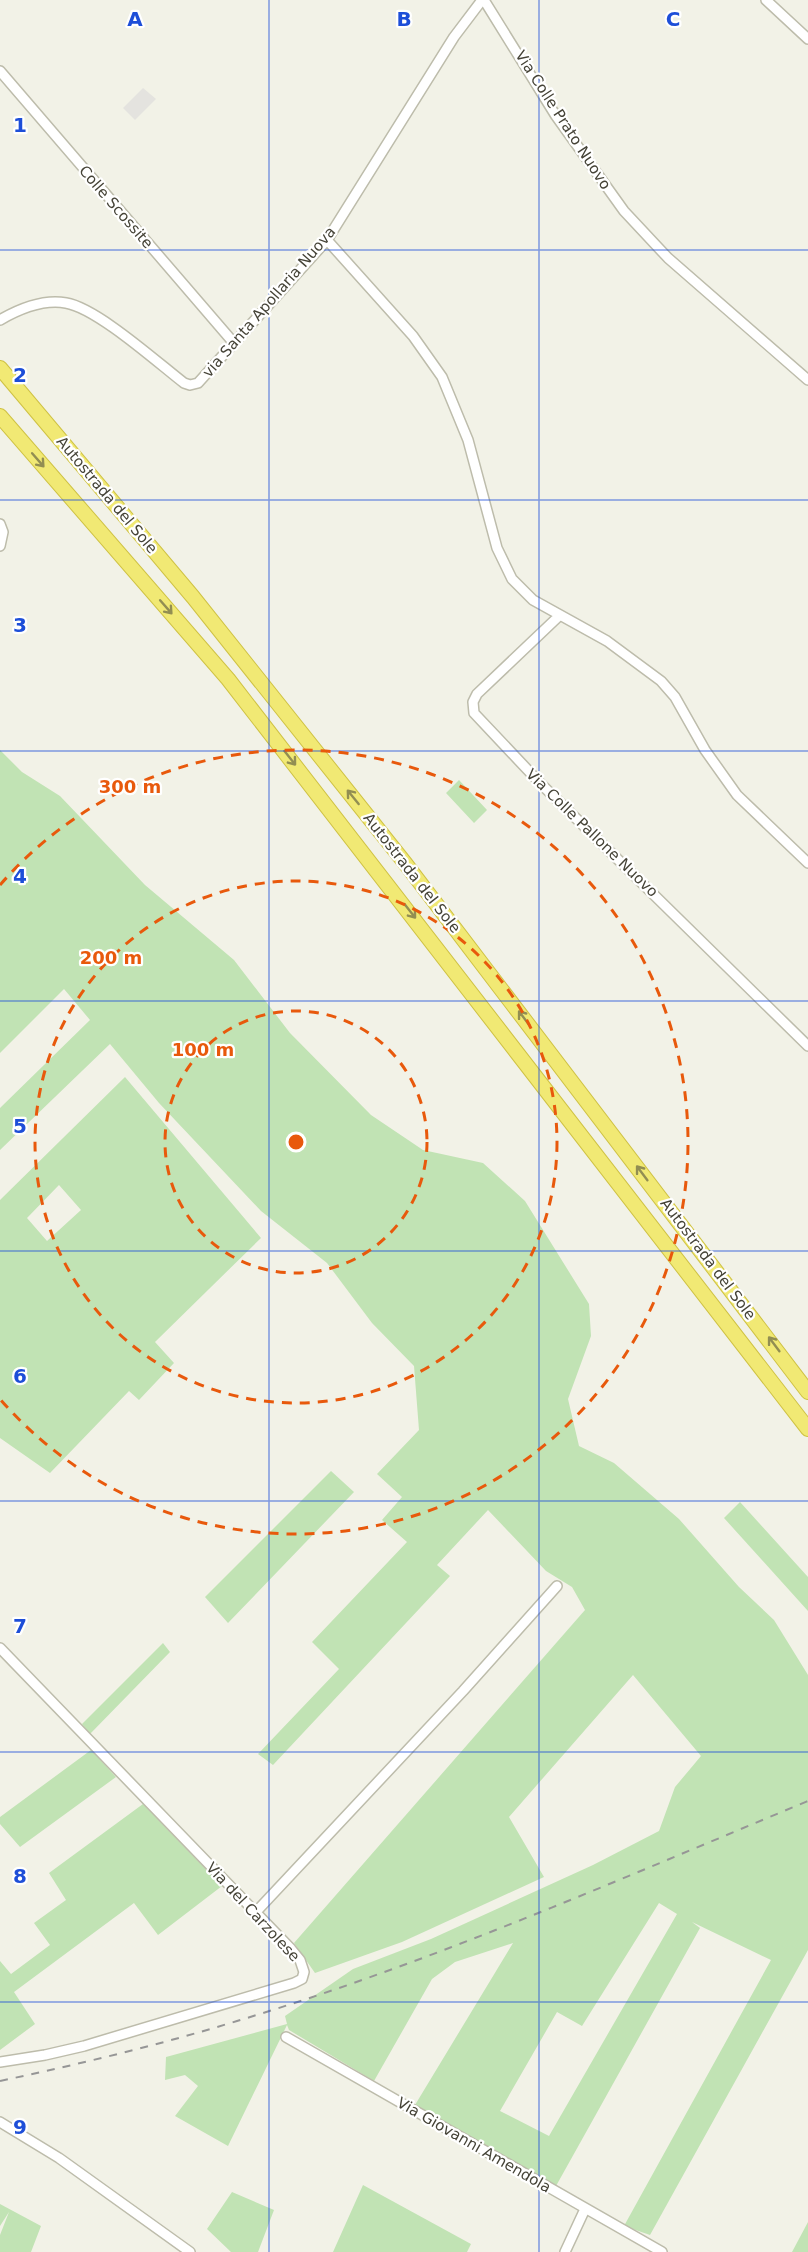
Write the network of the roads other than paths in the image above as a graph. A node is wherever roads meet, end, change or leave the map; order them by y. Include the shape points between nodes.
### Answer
1 (483, 0) edge
2 (766, 0) edge
3 (808, 39) edge
4 (0, 71) edge
5 (327, 240) junction
6 (0, 320) edge
7 (233, 342) junction
8 (0, 368) edge
9 (808, 380) edge
10 (0, 416) edge
11 (0, 524) edge
12 (1, 544) edge
13 (560, 616) junction
14 (808, 863) edge
15 (808, 1046) edge
16 (808, 1392) edge
17 (808, 1429) edge
18 (557, 1586) dead end
19 (0, 1648) edge
20 (255, 1913) junction
21 (286, 2037) dead end
22 (0, 2062) edge
23 (0, 2122) edge
24 (585, 2209) junction
25 (190, 2252) edge
26 (564, 2252) edge
27 (662, 2252) edge

1 - 5 street, via Santa Apollaria Nuova via 448,46
1 - 9 street, Via Colle Prato Nuovo via 556,116 630,218 668,258
2 - 3 street
4 - 7 street, Colle Scossite
5 - 7 street, via Santa Apollaria Nuova
5 - 13 street via 413,336 442,377 468,440 497,548 518,586
6 - 7 street, via Santa Apollaria Nuova via 36,305 71,304 190,385 198,383
16 -> 8 highway, Autostrada del Sole via 405,863 193,597
10 -> 17 highway, Autostrada del Sole via 228,679
11 - 12 street
13 - 14 street via 607,641 661,681 737,795
13 - 15 street, Via Colle Pallone Nuovo via 477,694 474,713
18 - 20 street
19 - 20 street, Via del Carzolese
20 - 22 street, Via del Carzolese via 300,1960 304,1972 299,1981 84,2046
21 - 24 street, Via Giovanni Amendola
23 - 25 street via 50,2152
24 - 26 street
24 - 27 street, Via Giovanni Amendola

